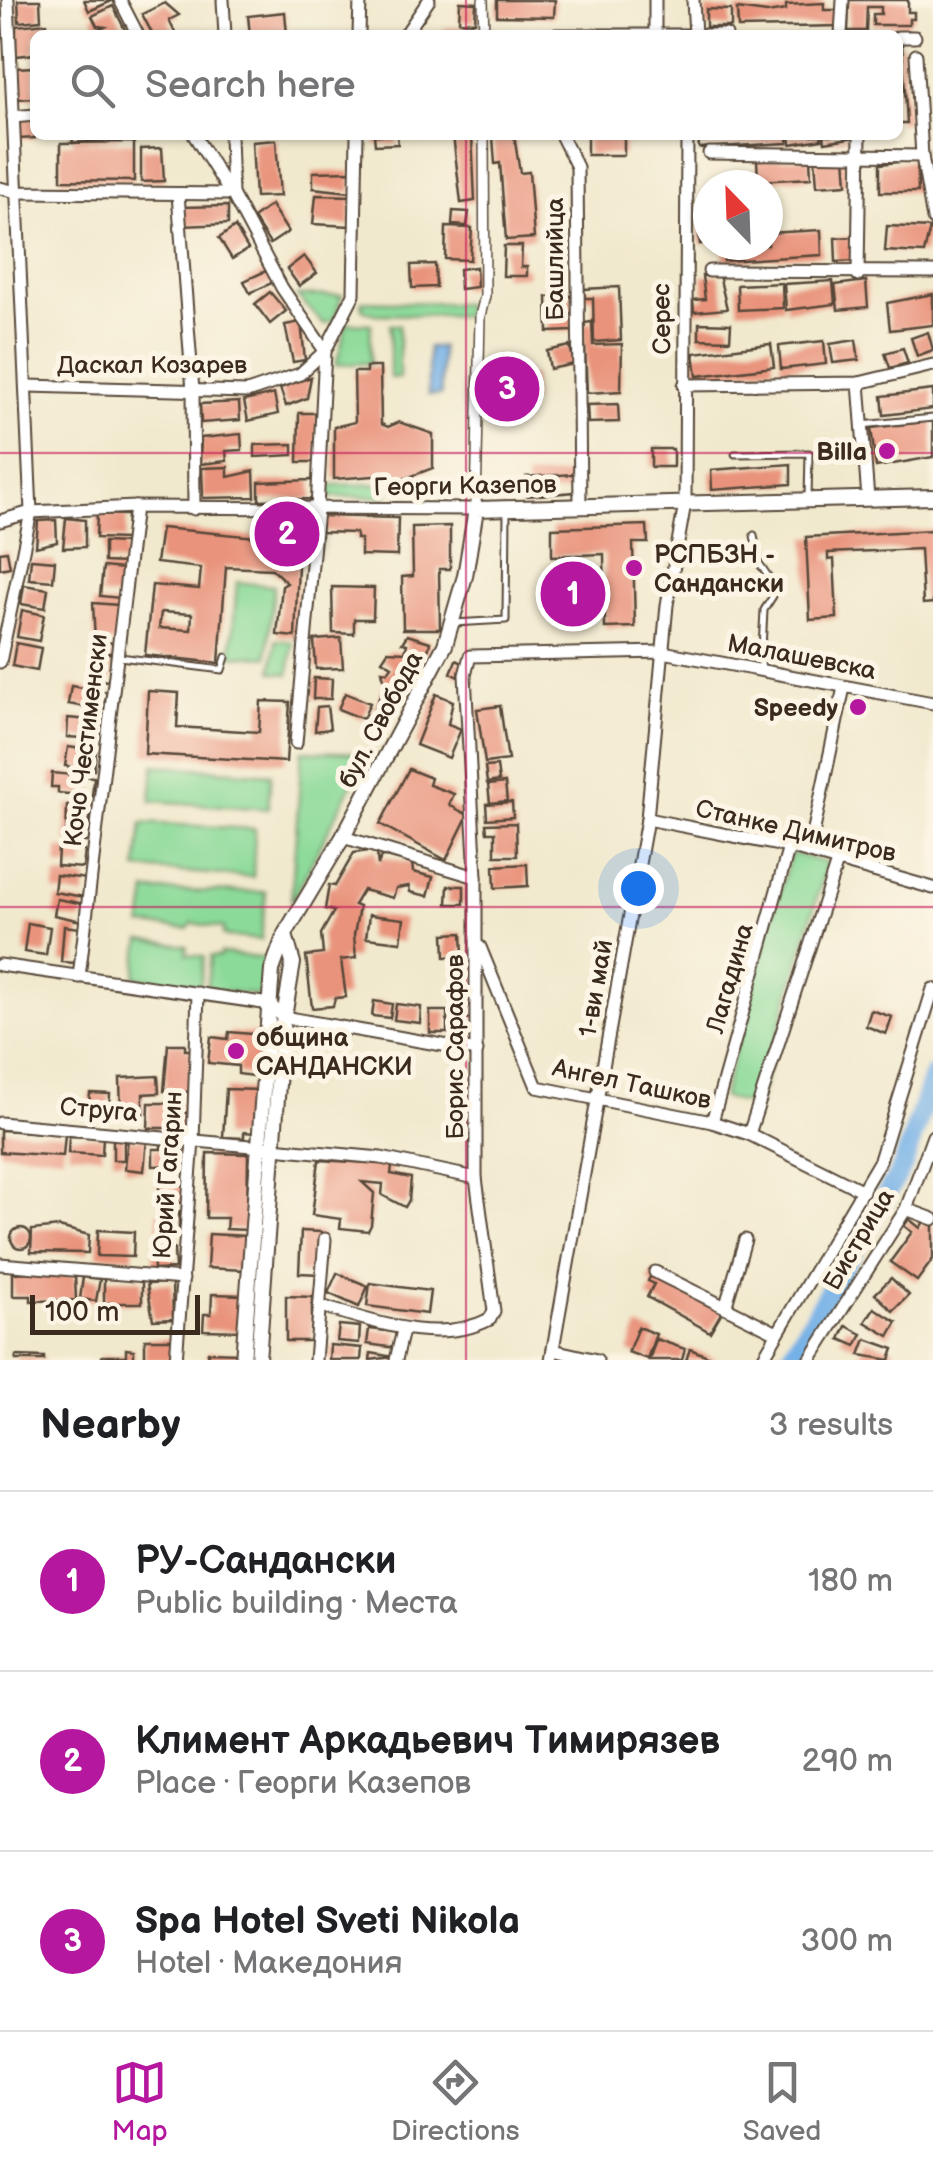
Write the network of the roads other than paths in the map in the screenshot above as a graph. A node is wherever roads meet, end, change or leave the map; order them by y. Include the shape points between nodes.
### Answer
1 (8, 0) edge
2 (120, 0) edge
3 (223, 0) edge
4 (360, 0) edge
5 (429, 0) edge
6 (482, 0) edge
7 (655, 0) edge
8 (694, 0) edge
9 (843, 0) edge
10 (135, 30) edge
11 (225, 30) edge
12 (359, 30) edge
13 (408, 30) edge
14 (484, 30) edge
15 (655, 30) edge
16 (694, 30) edge
17 (840, 30) edge
18 (903, 37) edge
19 (915, 38) dead end
20 (916, 55) dead end
21 (30, 115) edge
22 (13, 117) junction
23 (197, 140) edge
24 (230, 140) edge
25 (356, 140) edge
26 (484, 140) edge
27 (564, 140) edge
28 (688, 140) edge
29 (860, 140) edge
30 (859, 152) junction
31 (709, 153) dead end
32 (922, 156) junction
33 (0, 188) edge
34 (17, 192) junction
35 (178, 194) junction
36 (232, 194) junction
37 (933, 219) edge
38 (709, 272) dead end
39 (933, 272) edge
40 (858, 275) junction
41 (325, 351) junction
42 (933, 364) edge
43 (859, 383) junction
44 (684, 385) junction
45 (28, 386) junction
46 (193, 390) junction
47 (933, 418) edge
48 (860, 426) junction
49 (735, 454) dead end
50 (933, 498) edge
51 (868, 499) junction
52 (808, 500) junction
53 (684, 504) junction
54 (580, 506) junction
55 (135, 508) junction
56 (476, 508) junction
57 (507, 508) junction
58 (194, 509) junction
59 (317, 510) junction
60 (31, 512) junction
61 (0, 521) edge
62 (754, 535) dead end
63 (451, 623) junction
64 (663, 652) junction
65 (226, 656) dead end
66 (470, 656) joint
67 (118, 657) junction
68 (0, 662) edge
69 (760, 671) junction
70 (844, 686) junction
71 (933, 703) edge
72 (296, 743) dead end
73 (647, 819) junction
74 (344, 837) junction
75 (789, 847) junction
76 (809, 853) junction
77 (838, 859) junction
78 (476, 876) junction
79 (933, 888) edge
80 (285, 934) junction
81 (477, 938) junction
82 (0, 964) edge
83 (79, 978) junction
84 (933, 989) edge
85 (198, 993) junction
86 (270, 1004) junction
87 (284, 1018) junction
88 (477, 1051) junction
89 (599, 1099) junction
90 (0, 1122) edge
91 (712, 1122) junction
92 (749, 1134) junction
93 (933, 1136) edge
94 (193, 1141) junction
95 (266, 1149) junction
96 (476, 1178) junction
97 (863, 1191) junction
98 (906, 1209) junction
99 (933, 1220) edge
100 (326, 1239) dead end
101 (744, 1240) dead end
102 (0, 1264) edge
103 (655, 1272) dead end
104 (183, 1279) junction
105 (726, 1305) junction
106 (320, 1306) junction
107 (403, 1330) junction
108 (776, 1332) junction
109 (552, 1355) edge
110 (176, 1360) edge
111 (243, 1360) edge
112 (258, 1360) edge
113 (315, 1360) edge
114 (396, 1360) edge
115 (597, 1360) edge
116 (762, 1360) edge
117 (810, 1360) edge

1 - 22 street
2 - 10 street
3 - 11 street
4 - 12 street
5 - 13 street
6 - 14 street
7 - 15 street
8 - 16 street
9 - 17 street
18 - 19 street
20 - 32 street
21 - 22 street
22 - 34 street
23 - 36 street
24 - 36 street
25 - 41 street via 354,294
26 - 56 street
27 - 54 street, Башлийца via 577,167
28 - 44 street, Серес
29 - 30 street
30 - 31 street
30 - 32 street
30 - 40 street
32 - 37 street
33 - 34 street
34 - 35 street
34 - 45 street
35 - 36 street
35 - 46 street
36 - 41 street
38 - 40 street
39 - 40 street
41 - 46 street, Даскал Козарев via 300,374 247,392
41 - 59 street
42 - 43 street
43 - 44 street
43 - 48 street
44 - 53 street, Серес
45 - 46 street, Даскал Козарев
45 - 60 street
46 - 58 street
47 - 48 lane
48 - 51 street
49 - 52 lane via 809,453
50 - 51 street, Георги Казепов
51 - 52 street, Георги Казепов
52 - 53 street, Георги Казепов
53 - 54 street, Георги Казепов
53 - 64 street, 1-ви май
54 - 57 street, Георги Казепов
55 - 58 street, Георги Казепов
55 - 60 street, Георги Казепов
55 - 67 street, Кочо Честименски
56 - 57 street, Георги Казепов
56 - 59 street, Георги Казепов
56 - 63 street, бул. Свобода
57 - 63 lane via 506,620
58 - 59 street, Георги Казепов
59 - 72 street
60 - 61 street, Георги Казепов
60 - 68 street
62 - 69 lane via 773,596 764,610
63 - 74 street, бул. Свобода
64 - 66 street, Малашевска
64 - 69 street, Малашевска
64 - 73 street, 1-ви май
65 - 67 lane via 222,670
66 - 78 street, Борис Сарафов via 465,675
67 - 83 street, Кочо Честименски
69 - 70 street, Малашевска
70 - 71 street, Малашевска
70 - 76 street
73 - 75 street, Станке Димитров
73 - 89 street, 1-ви май
74 - 78 street
74 - 80 street, бул. Свобода
75 - 76 street, Станке Димитров
75 - 91 street, Лагадина
76 - 77 street, Станке Димитров
77 - 79 street, Станке Димитров
77 - 92 street
78 - 81 street, Борис Сарафов
80 - 86 street, бул. Свобода via 272,970
80 - 87 street, бул. Свобода via 293,963
81 - 88 street, Борис Сарафов
81 - 89 street, Ангел Ташков via 532,1081
82 - 83 street
83 - 85 street
84 - 97 street via 880,1160
85 - 86 street
85 - 94 street, Юрий Гагарин
86 - 87 street
86 - 95 street, бул. Свобода
87 - 88 street
87 - 95 street, бул. Свобода
88 - 96 street, Борис Сарафов
89 - 91 street, Ангел Ташков
89 - 109 street, 1-ви май
90 - 94 street, Струга
91 - 92 street, Ангел Ташков
92 - 97 street, Ангел Ташков
93 - 98 street, Бистрица
94 - 95 street, Струга
94 - 104 street, Юрий Гагарин
95 - 96 street, Струга via 381,1158
95 - 111 street, бул. Свобода
95 - 112 street, бул. Свобода
96 - 107 street, Борис Сарафов via 494,1300 490,1319
97 - 108 street
98 - 99 street
98 - 117 street, Бистрица
100 - 106 street
101 - 105 street
102 - 104 street
103 - 105 street
104 - 110 street, Юрий Гагарин
105 - 108 street
106 - 107 street
106 - 113 street
107 - 114 street
108 - 116 street
109 - 115 street

